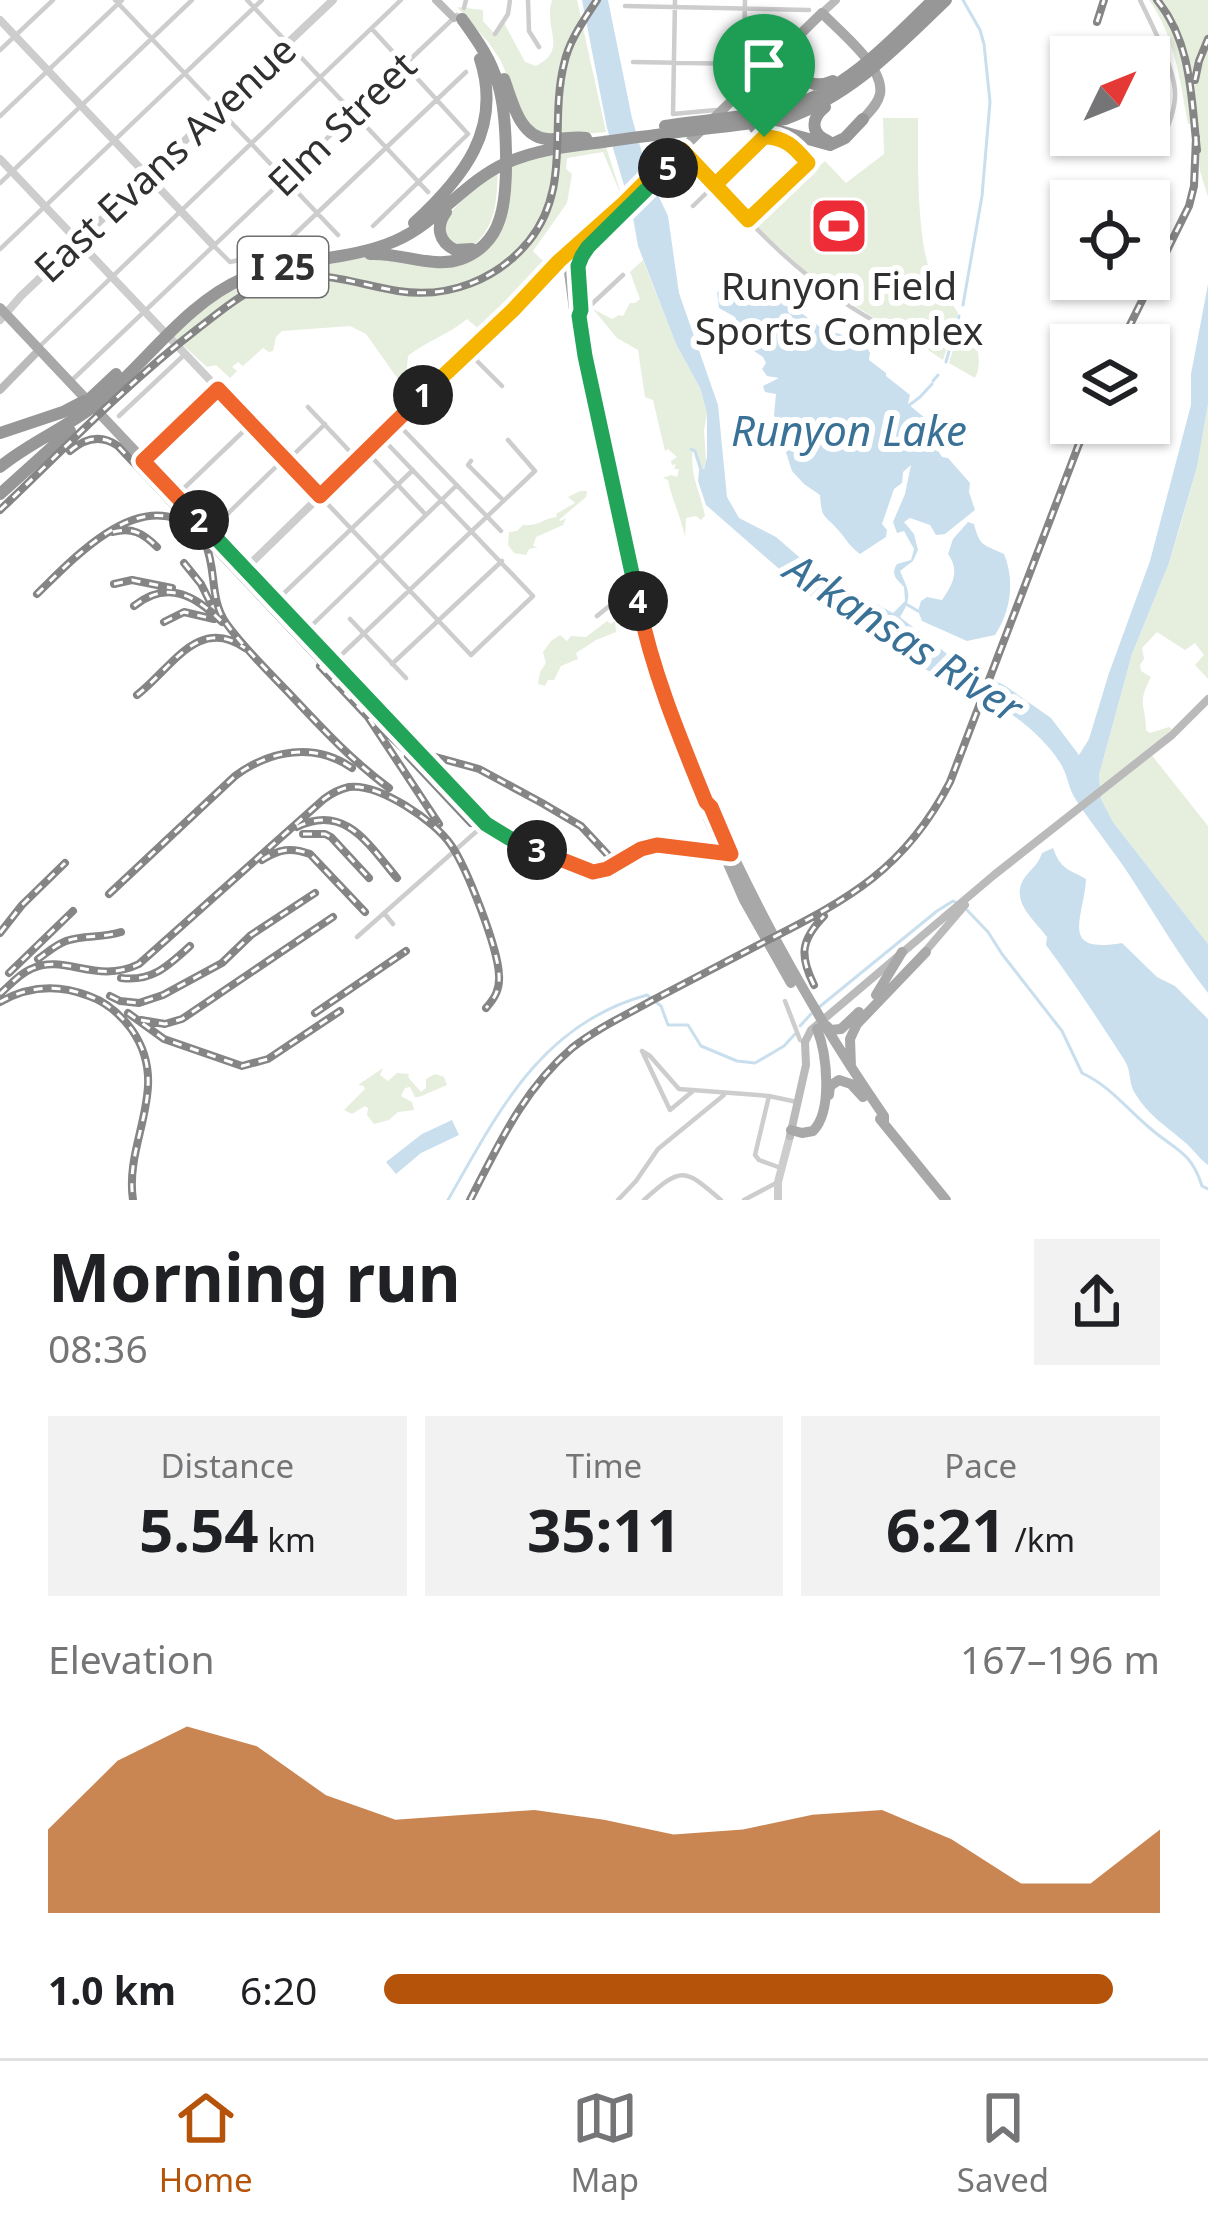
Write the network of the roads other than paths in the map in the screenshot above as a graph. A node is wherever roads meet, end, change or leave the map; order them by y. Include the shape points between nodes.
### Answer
1 (53, 0) edge
2 (192, 0) edge
3 (247, 0) edge
4 (262, 0) edge
5 (333, 0) edge
6 (401, 0) edge
7 (439, 0) edge
8 (510, 0) edge
9 (528, 0) edge
10 (836, 0) edge
11 (933, 0) edge
12 (946, 0) edge
13 (1140, 0) edge
14 (119, 1) edge
15 (675, 3) edge
16 (745, 4) edge
17 (625, 6) dead end
18 (254, 8) junction
19 (816, 9) junction
20 (460, 12) edge
21 (920, 19) junction
22 (0, 20) edge
23 (372, 29) junction
24 (495, 34) dead end
25 (15, 36) junction
26 (470, 36) junction
27 (1156, 36) edge
28 (152, 39) junction
29 (288, 43) junction
30 (539, 47) dead end
31 (0, 50) edge
32 (776, 56) junction
33 (633, 62) dead end
34 (674, 62) junction
35 (405, 64) junction
36 (744, 64) junction
37 (48, 71) junction
38 (1170, 71) edge
39 (466, 72) dead end
40 (185, 74) junction
41 (859, 74) junction
42 (321, 78) junction
43 (743, 88) junction
44 (438, 99) junction
45 (81, 106) junction
46 (218, 109) junction
47 (353, 112) junction
48 (0, 116) edge
49 (863, 118) junction
50 (1170, 118) edge
51 (729, 119) junction
52 (596, 139) junction
53 (115, 141) junction
54 (251, 144) junction
55 (386, 147) junction
56 (503, 147) junction
57 (680, 151) junction
58 (0, 159) edge
59 (808, 163) junction
60 (815, 170) dead end
61 (12, 172) junction
62 (148, 176) junction
63 (502, 177) junction
64 (284, 179) junction
65 (478, 179) junction
66 (419, 182) junction
67 (0, 183) edge
68 (715, 185) junction
69 (428, 192) dead end
70 (45, 206) junction
71 (625, 206) junction
72 (693, 206) dead end
73 (180, 210) junction
74 (316, 213) junction
75 (748, 220) junction
76 (414, 223) junction
77 (373, 226) dead end
78 (338, 235) dead end
79 (582, 241) junction
80 (78, 242) junction
81 (213, 245) junction
82 (0, 249) edge
83 (333, 257) junction
84 (574, 266) junction
85 (549, 275) junction
86 (623, 275) dead end
87 (111, 276) junction
88 (571, 288) junction
89 (579, 310) junction
90 (144, 311) junction
91 (2, 314) edge
92 (876, 322) dead end
93 (39, 350) junction
94 (468, 352) junction
95 (182, 354) junction
96 (502, 386) dead end
97 (74, 387) junction
98 (218, 389) junction
99 (0, 390) edge
100 (101, 394) junction
101 (308, 407) dead end
102 (114, 419) junction
103 (396, 422) junction
104 (251, 424) junction
105 (325, 424) junction
106 (0, 433) edge
107 (380, 436) junction
108 (508, 440) dead end
109 (365, 451) junction
110 (0, 456) edge
111 (357, 459) junction
112 (286, 460) junction
113 (143, 461) junction
114 (471, 461) dead end
115 (413, 470) junction
116 (8, 474) edge
117 (398, 485) junction
118 (457, 485) junction
119 (0, 494) edge
120 (176, 496) junction
121 (320, 496) junction
122 (442, 500) junction
123 (503, 501) junction
124 (426, 515) junction
125 (487, 517) junction
126 (351, 529) junction
127 (472, 531) junction
128 (501, 531) dead end
129 (209, 532) junction
130 (380, 560) junction
131 (502, 561) junction
132 (244, 569) junction
133 (410, 590) junction
134 (637, 595) junction
135 (275, 602) junction
136 (597, 616) dead end
137 (350, 620) dead end
138 (439, 621) junction
139 (304, 633) junction
140 (364, 634) junction
141 (333, 663) junction
142 (392, 664) junction
143 (406, 678) dead end
144 (1208, 699) edge
145 (706, 802) junction
146 (486, 824) junction
147 (716, 838) junction
148 (686, 847) junction
149 (706, 850) junction
150 (726, 853) junction
151 (981, 886) junction
152 (742, 897) junction
153 (384, 913) junction
154 (393, 924) dead end
155 (931, 928) junction
156 (764, 929) junction
157 (939, 936) junction
158 (357, 938) dead end
159 (902, 952) junction
160 (926, 952) junction
161 (892, 972) junction
162 (864, 984) junction
163 (876, 994) junction
164 (785, 1001) dead end
165 (822, 1023) junction
166 (806, 1042) junction
167 (852, 1070) junction
168 (693, 1091) junction
169 (725, 1094) junction
170 (769, 1096) junction
171 (862, 1097) junction
172 (797, 1102) junction
173 (884, 1121) junction
174 (790, 1133) junction
175 (781, 1168) junction
176 (778, 1182) junction
177 (618, 1200) edge
178 (644, 1200) edge
179 (721, 1200) edge
180 (743, 1200) edge
181 (778, 1200) edge
182 (946, 1200) edge

1 - 25 street
2 - 28 street
3 - 18 street
4 - 18 street
5 - 29 street, East Evans Avenue
6 - 23 street
7 - 20 main road
8 - 24 street
9 - 30 street
10 - 19 main road
11 - 21 highway, I 25
12 - 21 highway, I 25
13 - 27 street
14 - 28 street
14 - 37 street
15 - 16 street
15 - 17 street
15 - 34 street
16 - 19 street
16 - 36 street
18 - 29 street
18 - 40 street
19 - 32 main road
19 - 49 main road via 879,77 879,97
20 - 26 highway
20 - 35 street, Elm Street
20 - 52 highway via 494,56 527,130 548,139
20 - 56 highway via 495,75
21 - 41 highway, I 25
22 - 25 street
23 - 35 street
23 - 42 street
25 - 31 street
25 - 37 street
26 - 56 highway via 494,85
26 - 76 highway via 485,74 483,129 457,180
28 - 40 street
28 - 45 street
29 - 42 street
29 - 46 street, East Evans Avenue
32 - 41 highway via 812,85
32 - 43 main road
32 - 51 highway via 791,76 790,96
33 - 34 street
34 - 36 street
34 - 51 street via 673,114
35 - 44 street
35 - 47 street, Elm Street
36 - 43 street
37 - 45 street
37 - 48 street
38 - 50 street
39 - 44 street
40 - 46 street
40 - 53 street
41 - 49 highway via 818,113 814,128 834,141
41 - 51 highway, I 25 via 797,104
42 - 47 street
42 - 54 street
43 - 51 main road
44 - 55 street
44 - 66 street via 468,134
45 - 53 street
45 - 61 street
46 - 54 street
46 - 62 street, East Evans Avenue
47 - 55 street
47 - 64 street, Elm Street
49 - 51 highway via 830,145
51 - 52 highway, I 25
51 - 57 main road
52 - 65 highway, I 25 via 527,154
52 - 76 highway, I 25 via 502,157
53 - 62 street
53 - 70 street
54 - 64 street
54 - 73 street
55 - 66 street
55 - 74 street
56 - 63 highway
57 - 68 street
57 - 71 main road
58 - 61 street
59 - 60 street
59 - 68 street via 792,145 764,137
59 - 75 street
61 - 67 street
61 - 70 street
62 - 73 street
62 - 80 street, East Evans Avenue
63 - 65 highway via 492,227 474,247 455,250 443,241 440,223
63 - 83 highway via 498,224 468,256
64 - 74 street
64 - 81 street, Elm Street
65 - 83 highway, I 25 via 413,232
66 - 69 street
66 - 77 street
68 - 72 street
68 - 75 street
70 - 80 street
70 - 82 street
71 - 79 main road
71 - 84 main road
73 - 81 street
73 - 87 street
74 - 78 street
74 - 81 street via 277,252 230,262
75 - 92 street via 814,284
76 - 100 highway, I 25 via 375,241 264,263 223,280
79 - 84 main road
79 - 85 main road
80 - 87 street
80 - 91 street, East Evans Avenue
81 - 90 street, Elm Street
83 - 100 highway, I 25 via 261,272 218,292
84 - 85 street
84 - 88 main road
84 - 89 main road
85 - 88 main road via 563,274
85 - 94 street
86 - 89 street
87 - 90 street
87 - 93 street
88 - 89 main road
89 - 134 main road
90 - 95 street
90 - 97 street, Elm Street
91 - 93 main road
93 - 97 main road
93 - 99 main road
94 - 96 street
94 - 103 street
95 - 98 street
95 - 102 street
97 - 102 main road
98 - 104 street
98 - 113 street
100 - 106 highway
100 - 110 highway, I 25
100 - 116 highway
101 - 105 street
102 - 113 main road
103 - 107 street
103 - 118 street
104 - 112 street
104 - 120 street
105 - 111 street
105 - 112 street
107 - 109 street
107 - 115 street
108 - 123 street via 535,471
109 - 111 street
109 - 117 street
110 - 116 main road
111 - 121 street
112 - 121 street
112 - 129 street
113 - 120 main road
114 - 123 street
115 - 117 street
115 - 122 street
116 - 119 highway
117 - 124 street
117 - 126 street
118 - 122 street
118 - 125 street
120 - 129 main road
121 - 126 street
121 - 132 street
122 - 124 street
122 - 127 street
123 - 125 street
124 - 130 street
125 - 127 street
125 - 128 street
126 - 130 street
126 - 135 street
127 - 131 street
127 - 133 street
129 - 132 main road
130 - 133 street
130 - 139 street
131 - 138 street
131 - 138 street via 533,596 471,655
132 - 135 main road
133 - 138 street
133 - 140 street
134 - 136 street
134 - 145 main road via 651,658
135 - 139 main road
137 - 140 street
138 - 142 street
139 - 141 main road
140 - 141 street
140 - 142 street
141 - 146 main road
142 - 143 street
144 - 151 main road
145 - 147 main road
145 - 150 main road
146 - 148 main road via 593,872 647,847
146 - 153 street
147 - 149 main road
147 - 150 main road
148 - 149 main road
148 - 152 main road via 719,859
149 - 150 main road
150 - 152 main road
150 - 156 main road
151 - 155 main road
151 - 157 main road
152 - 156 main road
153 - 154 street
153 - 158 street
155 - 157 street
155 - 159 main road
156 - 165 main road
156 - 165 main road
157 - 160 main road
159 - 161 main road
159 - 162 main road
160 - 161 main road
160 - 167 main road via 857,1024
161 - 162 main road
161 - 163 main road
162 - 163 main road via 878,985
162 - 165 main road
163 - 165 main road via 841,1030
164 - 166 street
165 - 166 main road
165 - 167 main road
165 - 171 main road
165 - 174 main road via 820,1125
166 - 172 main road
167 - 173 main road
168 - 168 street via 670,1110 641,1051 679,1089
168 - 169 street
169 - 170 street
169 - 177 street via 658,1149
170 - 172 street
170 - 175 street via 756,1156
171 - 173 main road
171 - 174 main road via 851,1084 835,1082 823,1127 808,1137
172 - 174 main road
173 - 182 main road
174 - 175 street
175 - 176 street
176 - 180 street
176 - 181 street
178 - 179 street via 682,1174

